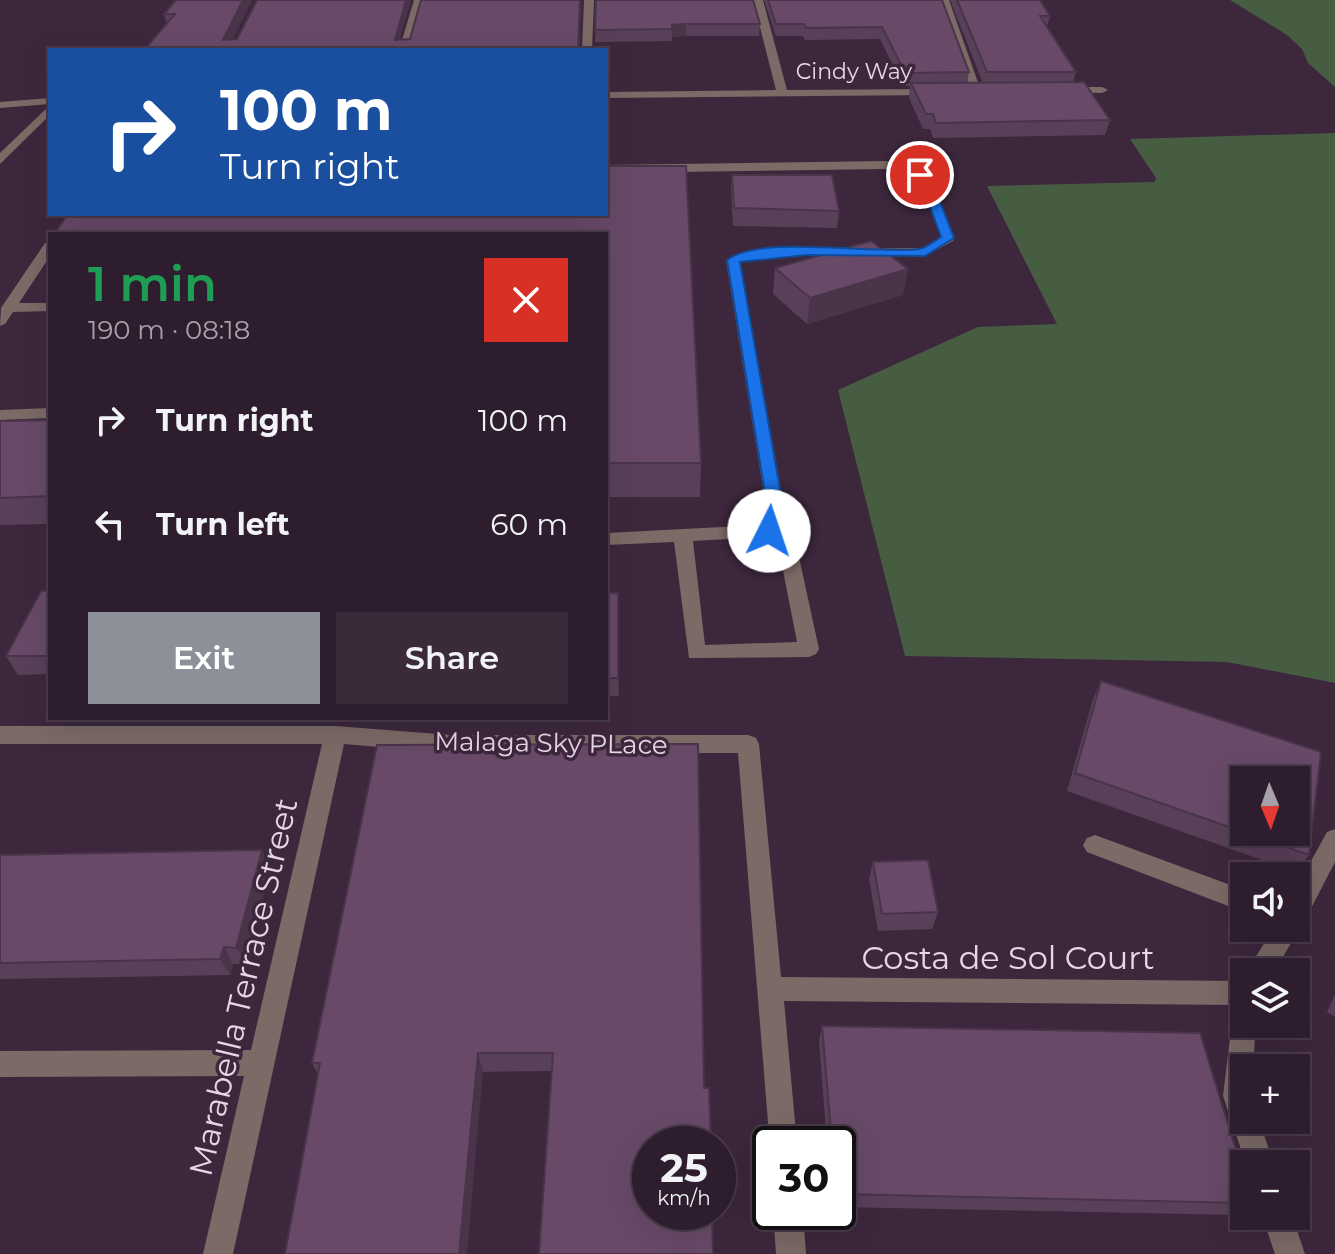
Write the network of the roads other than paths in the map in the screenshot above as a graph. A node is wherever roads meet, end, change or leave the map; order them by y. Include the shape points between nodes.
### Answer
1 (419, 0) edge
2 (589, 0) edge
3 (758, 0) edge
4 (944, 0) edge
5 (405, 48) edge
6 (587, 48) edge
7 (1055, 90) edge
8 (1102, 90) dead end
9 (782, 91) junction
10 (993, 91) edge
11 (948, 92) edge
12 (963, 92) edge
13 (978, 92) junction
14 (608, 95) edge
15 (48, 101) edge
16 (0, 105) edge
17 (48, 110) edge
18 (20, 140) junction
19 (0, 141) edge
20 (0, 160) edge
21 (608, 169) edge
22 (48, 249) edge
23 (48, 307) edge
24 (4, 314) edge
25 (48, 413) edge
26 (0, 415) edge
27 (769, 531) junction
28 (683, 535) junction
29 (608, 539) edge
30 (0, 735) edge
31 (335, 735) junction
32 (1335, 839) edge
33 (1095, 845) dead end
34 (1310, 886) edge
35 (1230, 896) edge
36 (771, 989) junction
37 (1230, 993) edge
38 (261, 1063) junction
39 (0, 1064) edge
40 (782, 1126) edge
41 (789, 1230) edge
42 (1282, 1230) edge
43 (204, 1254) edge
44 (218, 1254) edge
45 (791, 1254) edge
46 (1290, 1254) edge

1 - 5 street
2 - 6 street
3 - 9 street
4 - 13 street
7 - 8 street
9 - 11 street, Cindy Way
9 - 14 street, Cindy Way
10 - 13 street
12 - 13 street
15 - 16 street
17 - 18 street
18 - 19 street
18 - 20 street
21 - 27 street via 886,165 926,181 948,238 925,252 807,251 733,260 775,506
22 - 24 street
23 - 24 street
25 - 26 street
27 - 28 street
27 - 28 street via 788,548 809,649 696,653
28 - 29 street
30 - 31 street, Malaga Sky PLace
31 - 36 street, Malaga Sky PLace via 451,744 748,744
31 - 38 street, Marabella Terrace Street
32 - 34 street
33 - 35 street
36 - 37 street, Costa de Sol Court
36 - 40 street, Malaga Sky PLace
38 - 39 street
38 - 44 street, Marabella Terrace Street
41 - 45 street
42 - 46 street
43 - 44 street

